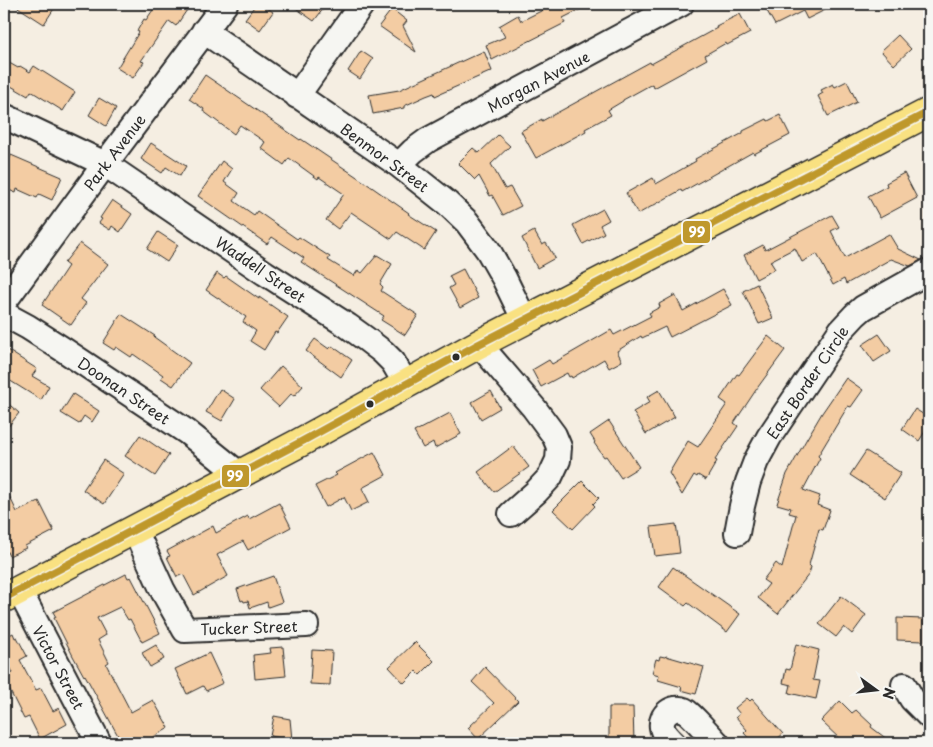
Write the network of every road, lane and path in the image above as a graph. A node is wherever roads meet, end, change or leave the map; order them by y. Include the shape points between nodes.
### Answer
1 (225, 4) edge
2 (362, 4) edge
3 (681, 4) edge
4 (204, 32) junction
5 (297, 96) junction
6 (929, 112) edge
7 (4, 116) edge
8 (104, 164) junction
9 (399, 165) junction
10 (929, 272) edge
11 (4, 302) edge
12 (4, 314) edge
13 (525, 321) junction
14 (479, 344) junction
15 (406, 384) junction
16 (239, 474) junction
17 (511, 514) dead end
18 (135, 530) junction
19 (737, 533) dead end
20 (11, 594) edge
21 (306, 625) dead end
22 (904, 685) dead end
23 (929, 716) edge
24 (99, 743) edge
25 (673, 743) edge
26 (716, 743) edge

1 - 4 street, Park Avenue
2 - 5 street
3 - 9 street, Morgan Avenue via 428,140
4 - 5 street, Benmor Street
4 - 8 street, Park Avenue
5 - 9 street, Benmor Street
6 - 13 main road
7 - 8 street, Waddell Street
8 - 11 street, Park Avenue
8 - 15 street, Waddell Street via 366,339 393,362
9 - 13 street, Benmor Street via 447,203 472,228 495,262
10 - 19 street, East Border Circle via 863,308 840,330 756,461
12 - 16 street, Doonan Street via 187,432
13 - 14 main road
14 - 15 main road
14 - 17 street via 534,408 559,447 558,460 550,478
15 - 16 main road
16 - 18 main road
18 - 20 main road
18 - 21 street, Tucker Street via 184,630
20 - 24 street, Victor Street
22 - 23 street via 912,699
25 - 26 street via 664,733 662,722 668,712 678,708 688,712

